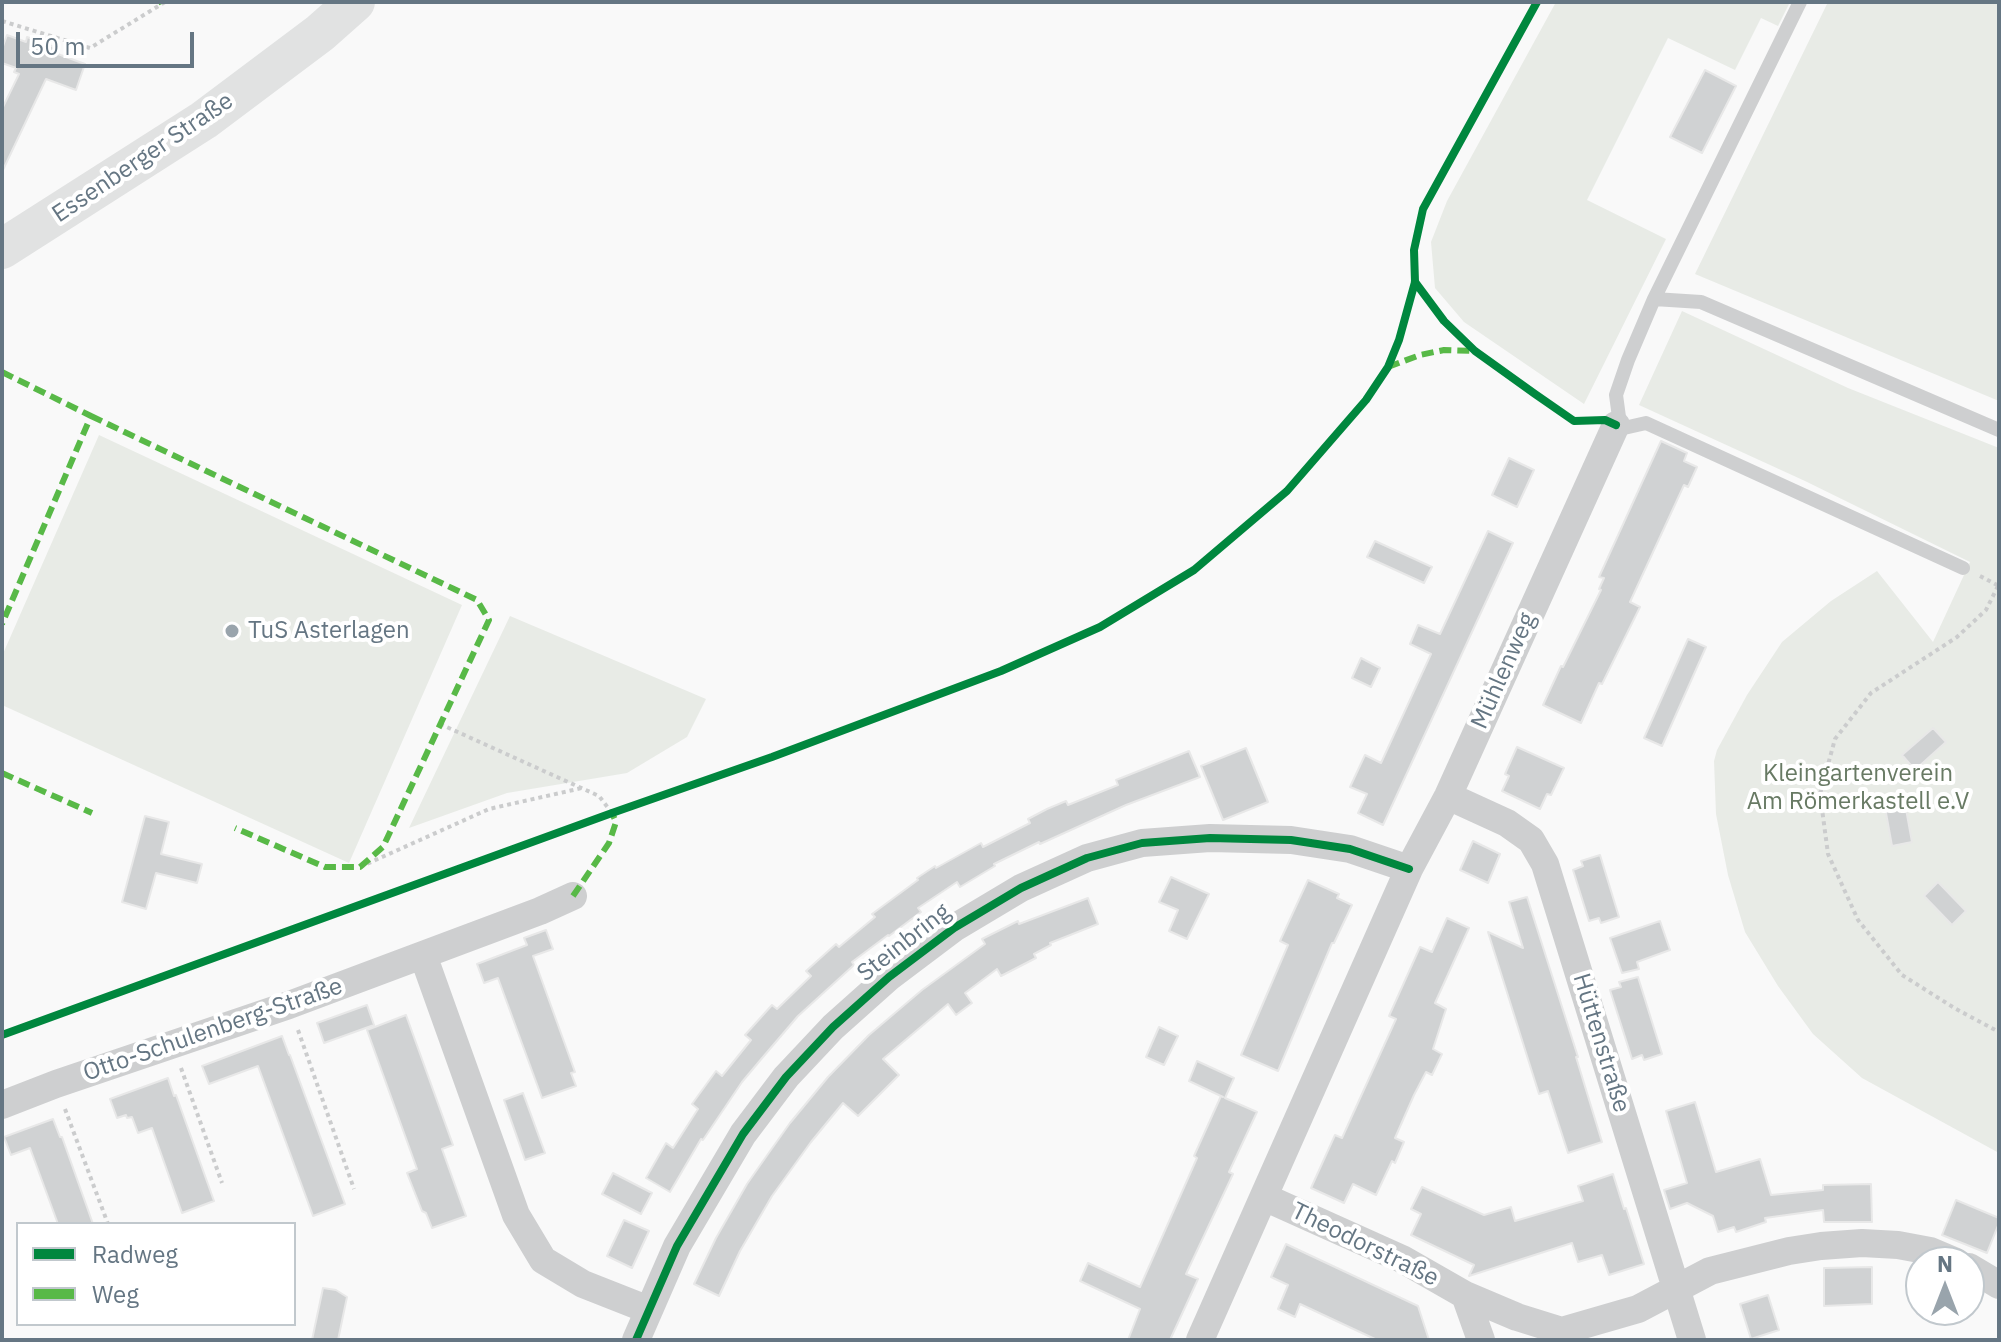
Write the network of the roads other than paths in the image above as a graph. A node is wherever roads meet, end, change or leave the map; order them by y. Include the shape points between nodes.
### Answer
1 (355, 2) edge
2 (1800, 2) edge
3 (2, 249) edge
4 (1654, 299) junction
5 (1616, 425) junction
6 (1999, 430) edge
7 (1963, 568) dead end
8 (1448, 796) junction
9 (1409, 869) junction
10 (573, 896) dead end
11 (423, 955) junction
12 (2, 1105) edge
13 (1264, 1197) junction
14 (1905, 1246) edge
15 (1676, 1289) junction
16 (1465, 1295) junction
17 (649, 1310) junction
18 (1557, 1336) edge
19 (636, 1340) edge
20 (1200, 1340) edge
21 (1481, 1340) edge
22 (1692, 1340) edge

1 - 3 main road, Essenberger Straße via 204,120
2 - 4 lane, Mühlenweg
4 - 5 lane, Mühlenweg via 1616,395
4 - 6 lane via 1701,302
5 - 7 lane via 1646,423
5 - 8 street, Mühlenweg
8 - 9 street, Mühlenweg
8 - 15 street, Hüttenstraße via 1507,823 1531,840 1545,864
9 - 13 street, Mühlenweg
9 - 17 street, Steinbring via 1350,849 1291,840 1210,838 1142,843 1087,858 1021,888 954,928 889,977 786,1077 743,1134 677,1246
10 - 11 street, Otto-Schulenberg-Straße
11 - 12 street, Otto-Schulenberg-Straße
11 - 17 street via 516,1215 543,1260 583,1284
13 - 16 street, Theodorstraße via 1402,1259
13 - 20 street, Mühlenweg
14 - 15 street via 1862,1243 1789,1251 1710,1271
15 - 18 street via 1638,1309
15 - 22 street, Hüttenstraße
16 - 18 street, Theodorstraße
16 - 21 street, Theodorstraße
17 - 19 street, Steinbring

